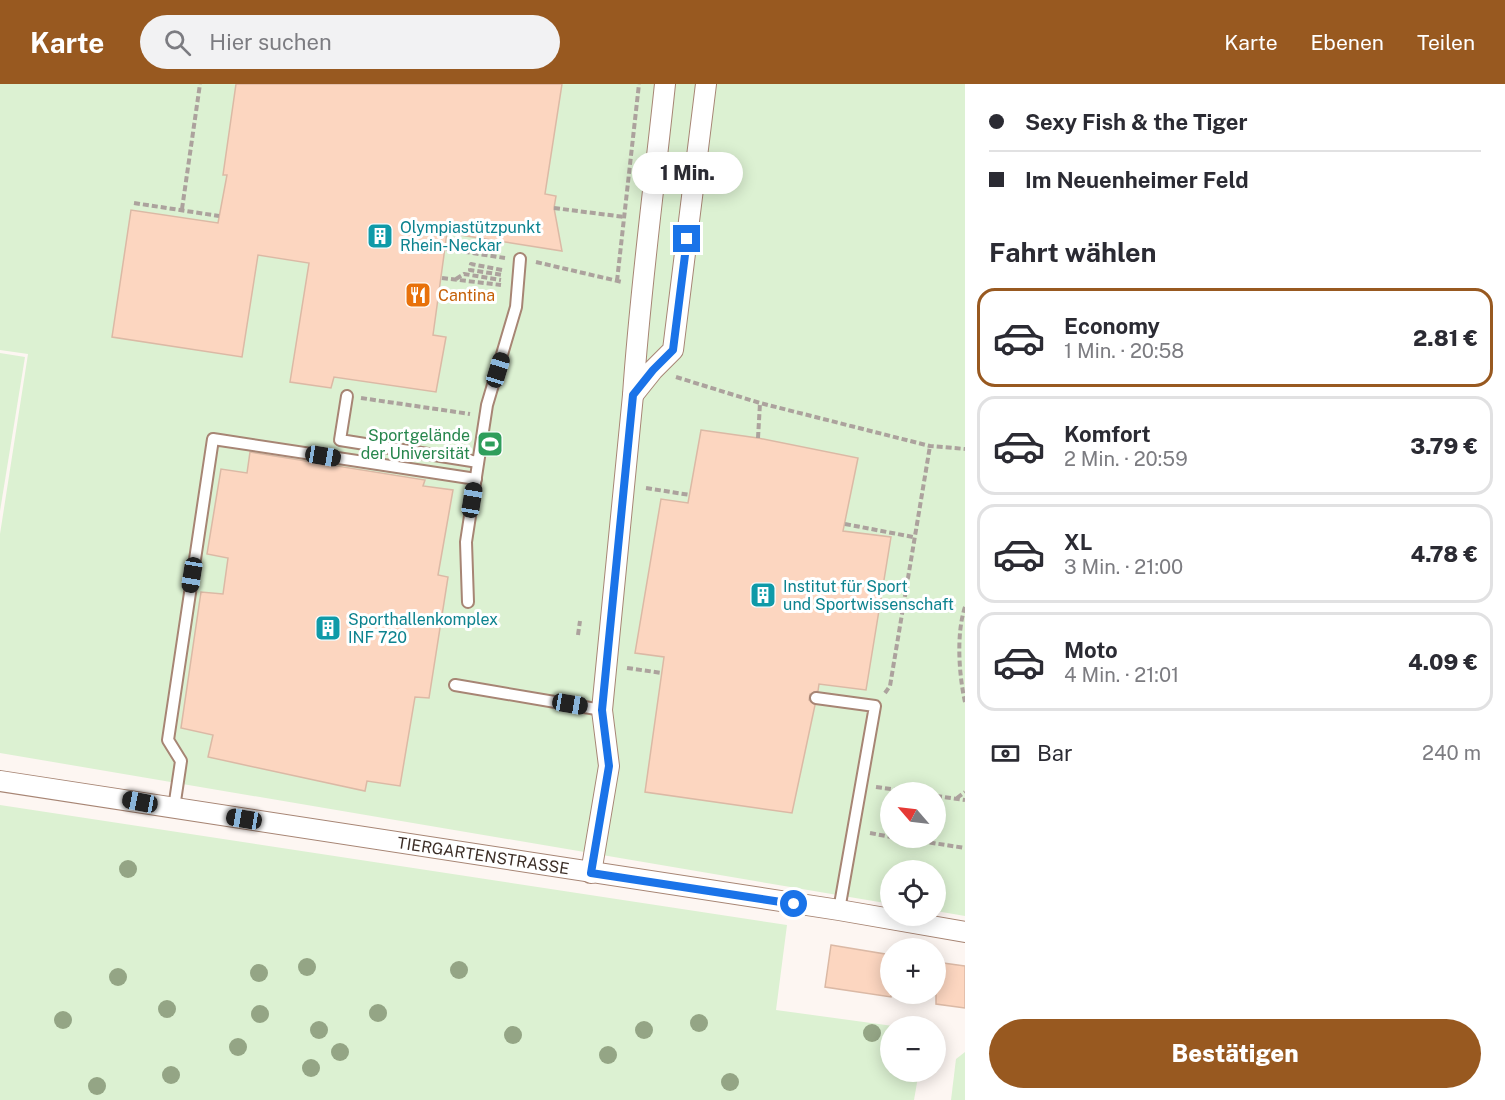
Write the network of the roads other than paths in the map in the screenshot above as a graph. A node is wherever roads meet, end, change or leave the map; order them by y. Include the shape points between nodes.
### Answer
1 (665, 84) edge
2 (706, 84) edge
3 (520, 258) road end
4 (633, 395) junction
5 (347, 396) road end
6 (478, 462) junction
7 (476, 479) junction
8 (468, 602) dead end
9 (455, 685) dead end
10 (816, 698) dead end
11 (602, 710) junction
12 (0, 780) edge
13 (174, 808) junction
14 (591, 873) junction
15 (839, 910) junction
16 (965, 932) edge

1 - 4 street
2 - 4 street via 673,350
3 - 6 lane via 516,307 485,416
4 - 11 street
5 - 6 lane via 340,440
6 - 7 lane
7 - 8 lane via 466,542
7 - 13 lane via 213,439 168,740 181,761
9 - 11 lane
10 - 15 lane via 875,706
11 - 14 street via 609,766
12 - 13 street, TIERGARTENSTRASSE
13 - 14 street, TIERGARTENSTRASSE
14 - 15 street, TIERGARTENSTRASSE
15 - 16 street, TIERGARTENSTRASSE

